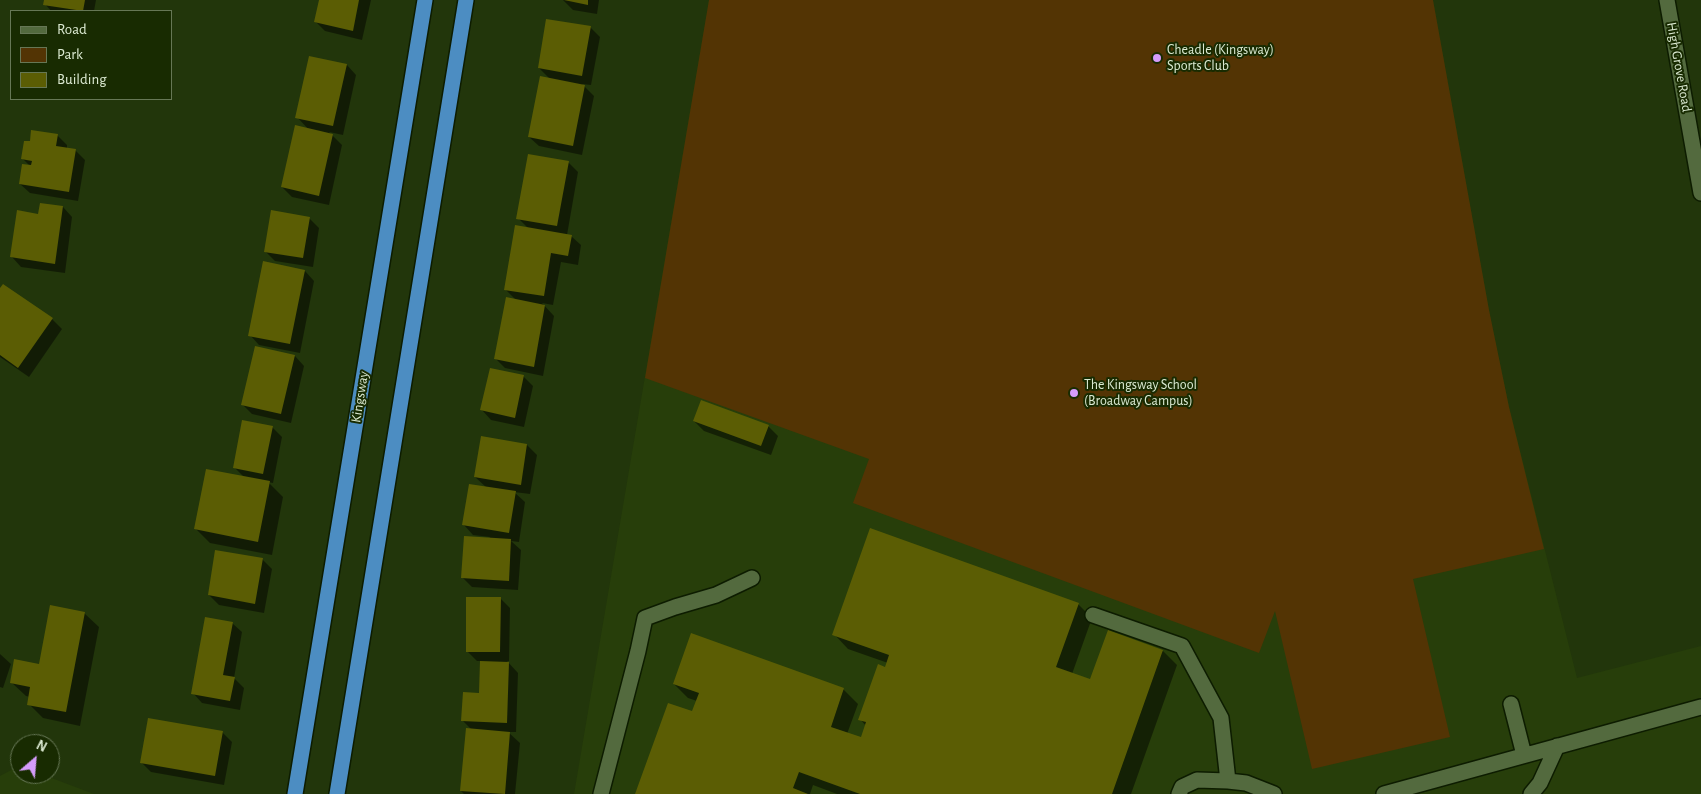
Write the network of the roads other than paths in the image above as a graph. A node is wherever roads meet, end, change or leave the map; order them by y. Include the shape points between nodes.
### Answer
1 (425, 0) edge
2 (466, 0) edge
3 (1667, 0) edge
4 (1701, 193) edge
5 (752, 578) dead end
6 (1093, 615) dead end
7 (1511, 704) dead end
8 (1701, 707) edge
9 (1557, 746) junction
10 (1524, 755) junction
11 (1228, 781) junction
12 (1416, 790) edge
13 (295, 794) edge
14 (337, 794) edge
15 (600, 794) edge
16 (1179, 794) edge
17 (1274, 794) edge
18 (1384, 794) edge
19 (1531, 794) edge

1 - 13 highway, Kingsway
2 - 14 highway
3 - 4 street, High Grove Road
5 - 15 street via 716,595 645,618
6 - 11 street via 1182,646 1221,718
7 - 10 street
8 - 9 street
9 - 10 street
9 - 19 street via 1540,783
10 - 12 street
11 - 16 street via 1197,780 1182,787
11 - 17 street via 1246,783
12 - 18 street

